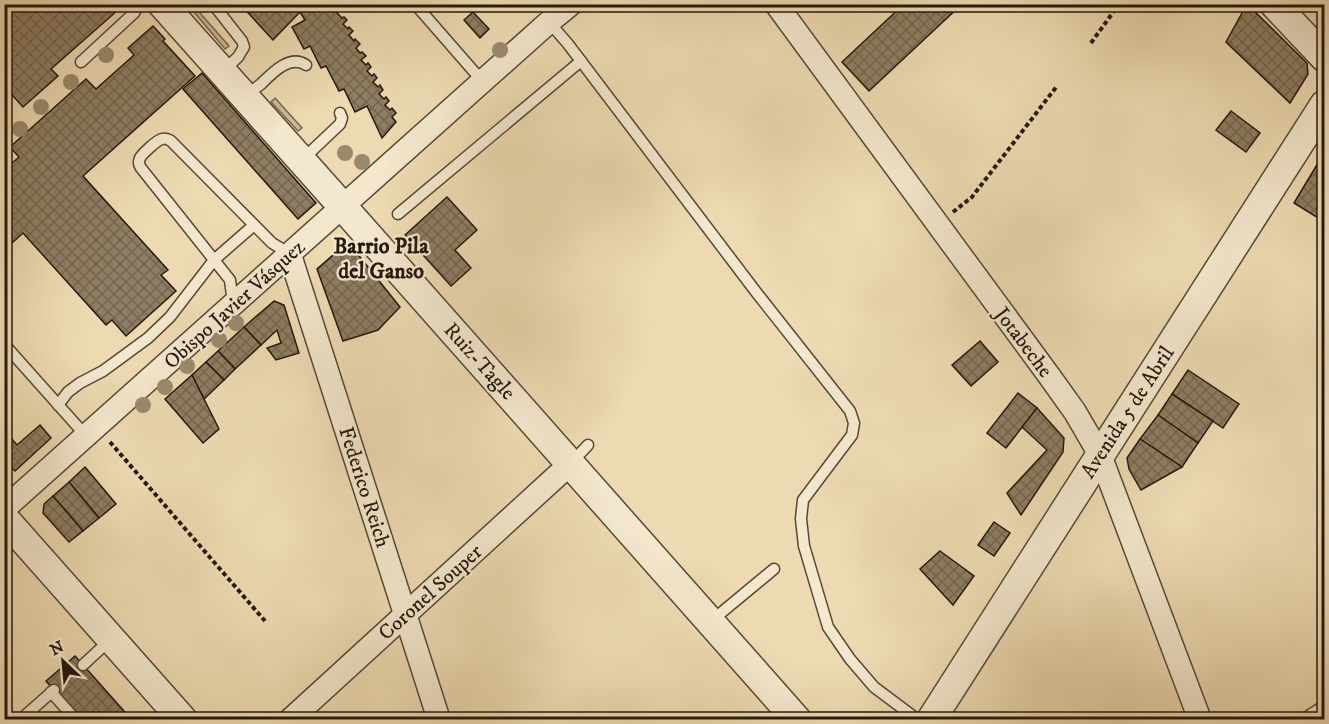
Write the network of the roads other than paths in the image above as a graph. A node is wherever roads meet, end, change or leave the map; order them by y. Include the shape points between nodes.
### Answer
1 (213, 4) edge
2 (415, 4) edge
3 (776, 4) edge
4 (1275, 4) edge
5 (160, 6) edge
6 (557, 11) edge
7 (1324, 57) edge
8 (581, 61) junction
9 (81, 62) dead end
10 (306, 65) dead end
11 (223, 72) junction
12 (483, 82) junction
13 (245, 96) junction
14 (1324, 105) edge
15 (340, 113) dead end
16 (302, 160) junction
17 (343, 207) junction
18 (398, 214) dead end
19 (255, 225) junction
20 (290, 255) junction
21 (214, 260) junction
22 (233, 305) junction
23 (4, 344) edge
24 (58, 405) junction
25 (86, 436) junction
26 (579, 454) junction
27 (1100, 455) junction
28 (4, 509) edge
29 (4, 518) edge
30 (774, 569) dead end
31 (405, 614) junction
32 (710, 622) junction
33 (111, 638) junction
34 (83, 665) dead end
35 (1324, 713) edge
36 (20, 720) edge
37 (76, 720) edge
38 (183, 720) edge
39 (290, 720) edge
40 (439, 720) edge
41 (797, 720) edge
42 (918, 720) edge
43 (931, 720) edge
44 (1200, 720) edge
45 (1313, 720) edge

1 - 11 lane via 244,47
2 - 12 lane
3 - 27 street, Jotabeche via 1050,377
4 - 7 street
5 - 9 lane via 134,14
5 - 11 street, Ruiz-Tagle
6 - 8 lane
6 - 12 street, Obispo Javier Vásquez
8 - 18 lane
8 - 42 lane via 850,411 852,435 803,500 804,546 828,627 874,687
10 - 13 lane via 289,62
11 - 13 street, Ruiz-Tagle
12 - 17 street, Obispo Javier Vásquez
13 - 16 street, Ruiz-Tagle
14 - 27 street, Avenida 5 de Abril
15 - 16 lane via 340,124
16 - 17 street, Ruiz-Tagle
17 - 20 street, Obispo Javier Vásquez
17 - 26 street, Ruiz-Tagle
19 - 20 lane
19 - 21 lane
19 - 21 lane via 171,141 158,141 142,155 141,168
20 - 22 street, Obispo Javier Vásquez
20 - 31 street, Federico Reich
21 - 22 lane via 230,280
21 - 24 lane via 170,317 148,338 80,383
22 - 25 street, Obispo Javier Vásquez
23 - 24 lane
24 - 25 lane
25 - 28 street, Obispo Javier Vásquez
26 - 31 street, Coronel Souper
26 - 32 street, Ruiz-Tagle
27 - 43 street, Avenida 5 de Abril
27 - 44 street, Jotabeche
29 - 33 street
30 - 32 lane
31 - 39 street, Coronel Souper
31 - 40 street, Federico Reich
32 - 41 street, Ruiz-Tagle
33 - 34 lane
33 - 38 street
35 - 45 street
36 - 37 lane via 52,691

